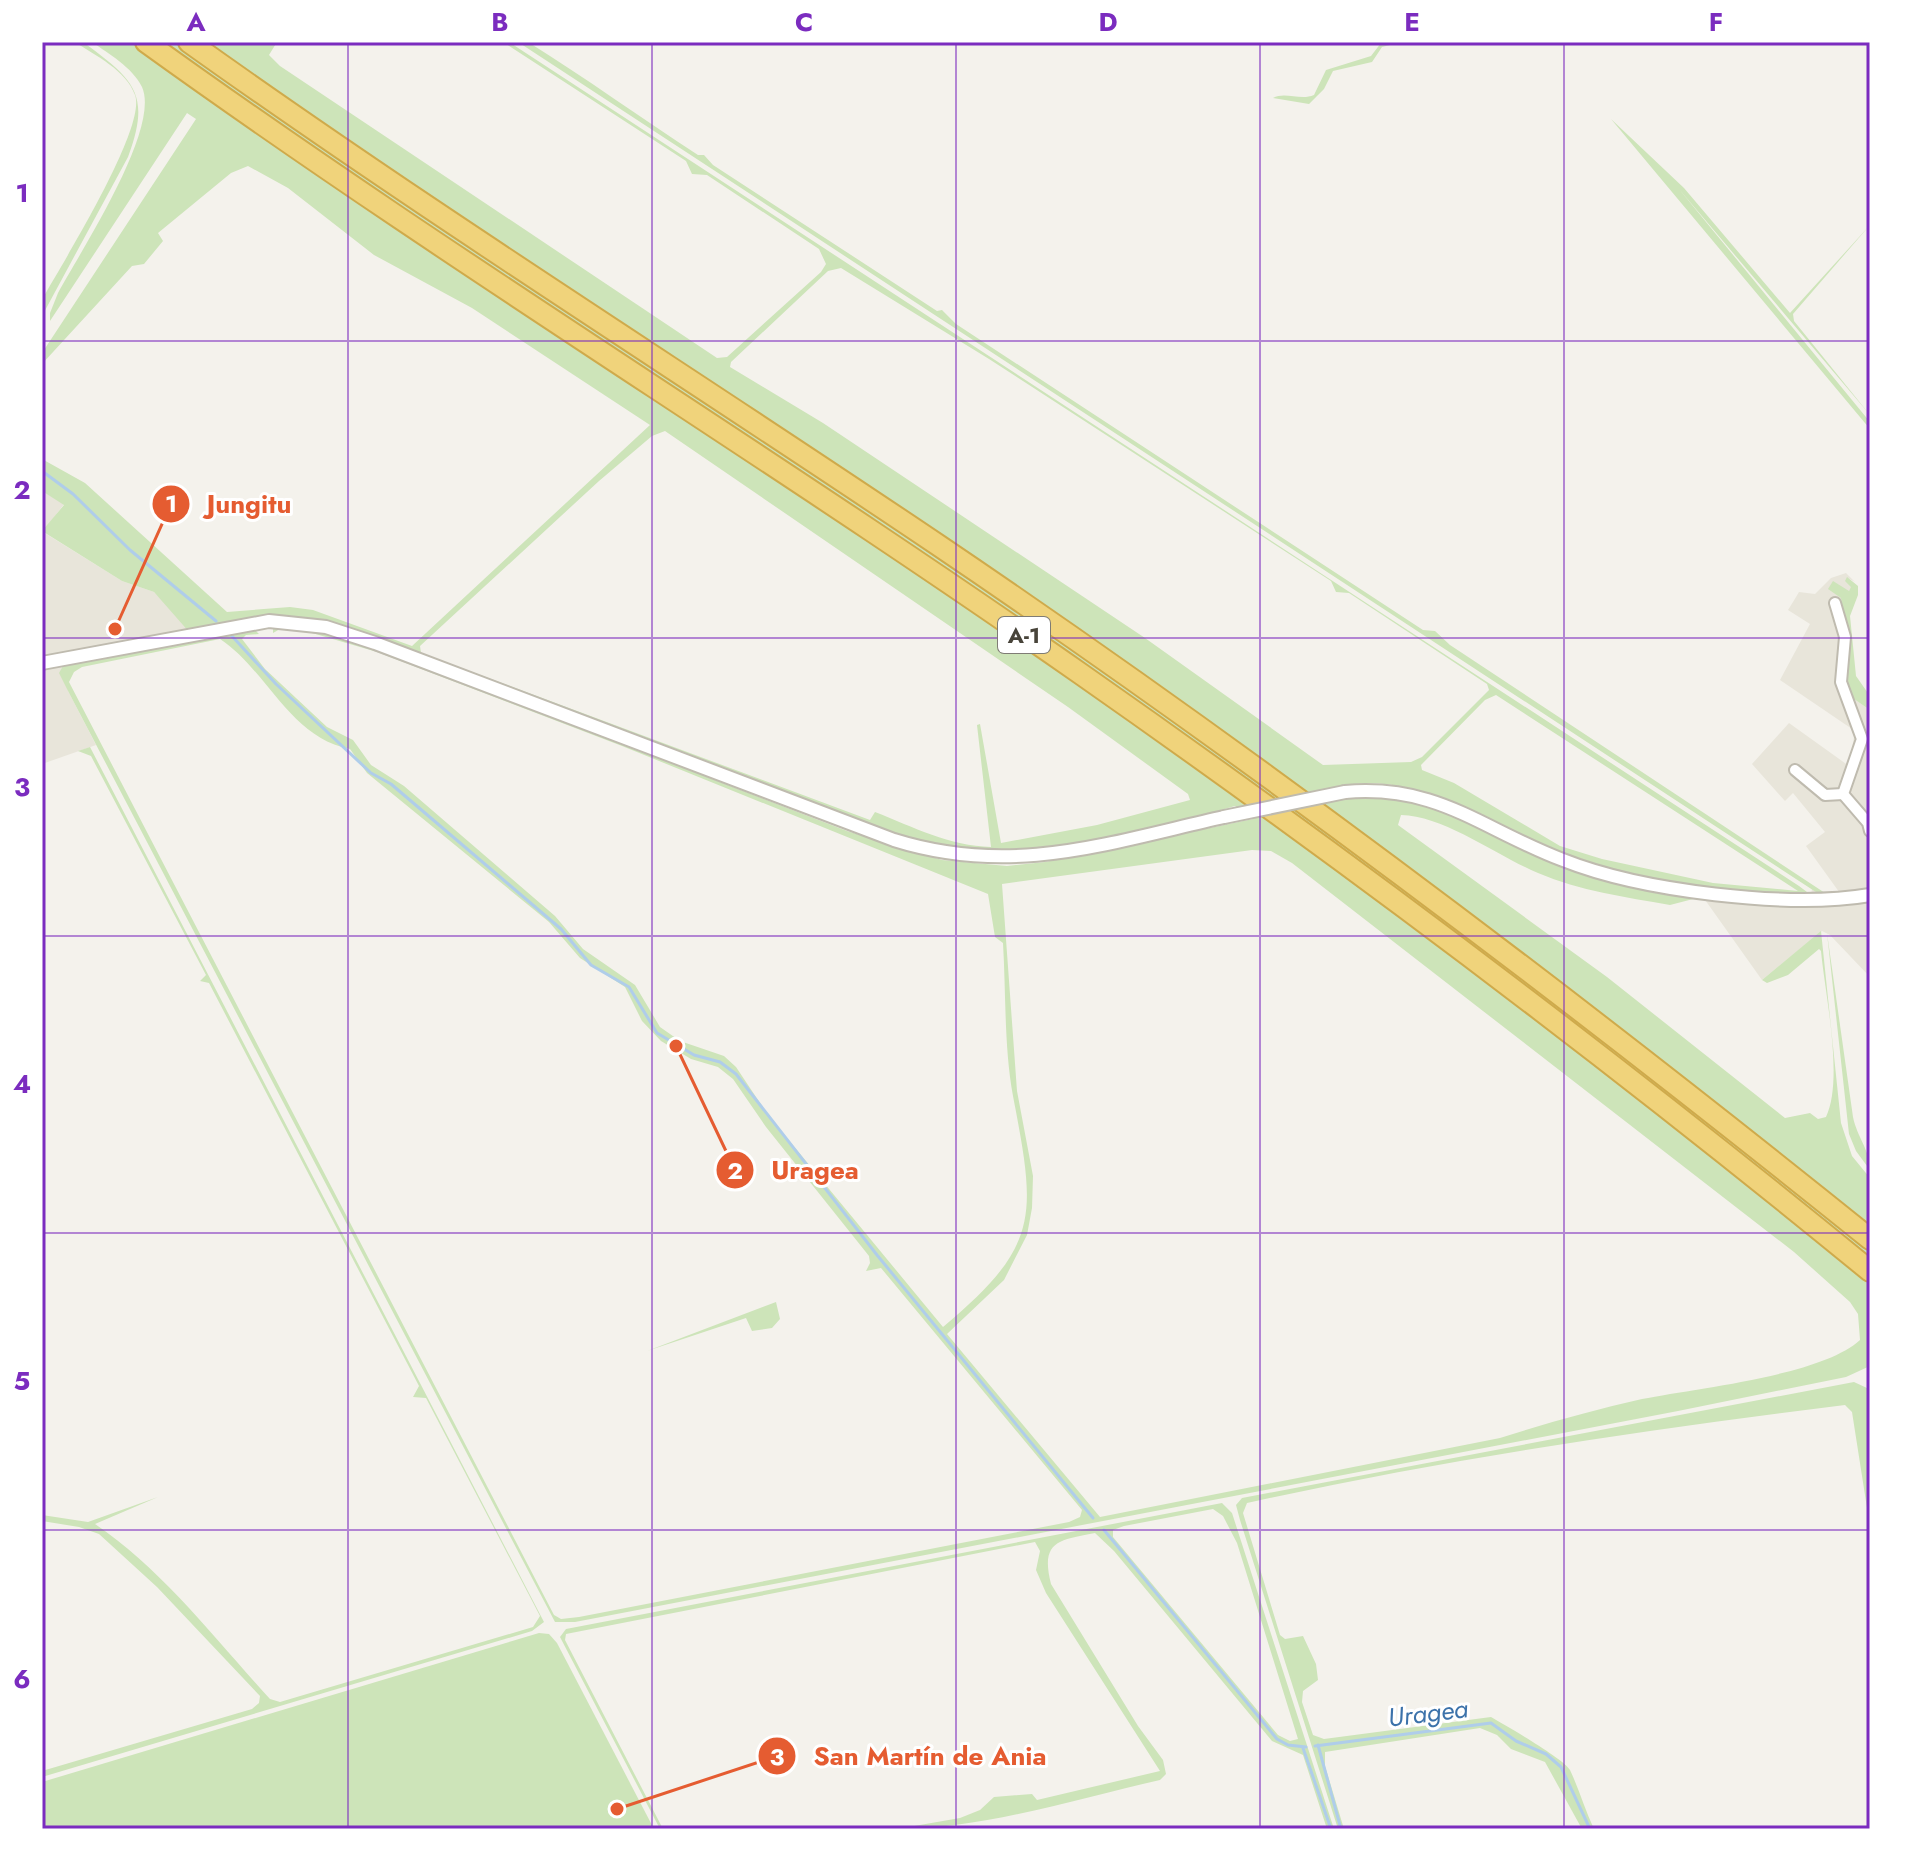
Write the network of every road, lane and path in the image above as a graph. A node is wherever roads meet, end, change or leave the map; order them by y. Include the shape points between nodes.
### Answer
1 (146, 42) edge
2 (189, 42) edge
3 (1835, 603) dead end
4 (42, 663) edge
5 (1795, 770) dead end
6 (1843, 794) junction
7 (1870, 831) edge
8 (1870, 895) edge
9 (1870, 1239) edge
10 (1870, 1271) edge

1 - 10 highway, A-1 via 1082,674 1433,930
2 - 9 highway, A-1 via 1110,665 1449,911
3 - 6 street via 1845,637 1841,682 1862,739
4 - 8 street, bridge via 247,624 309,623 346,632 939,853 996,859 1036,856 1345,792 1391,790 1425,796 1537,850 1619,878 1798,901
5 - 6 street via 1825,795
6 - 7 street

